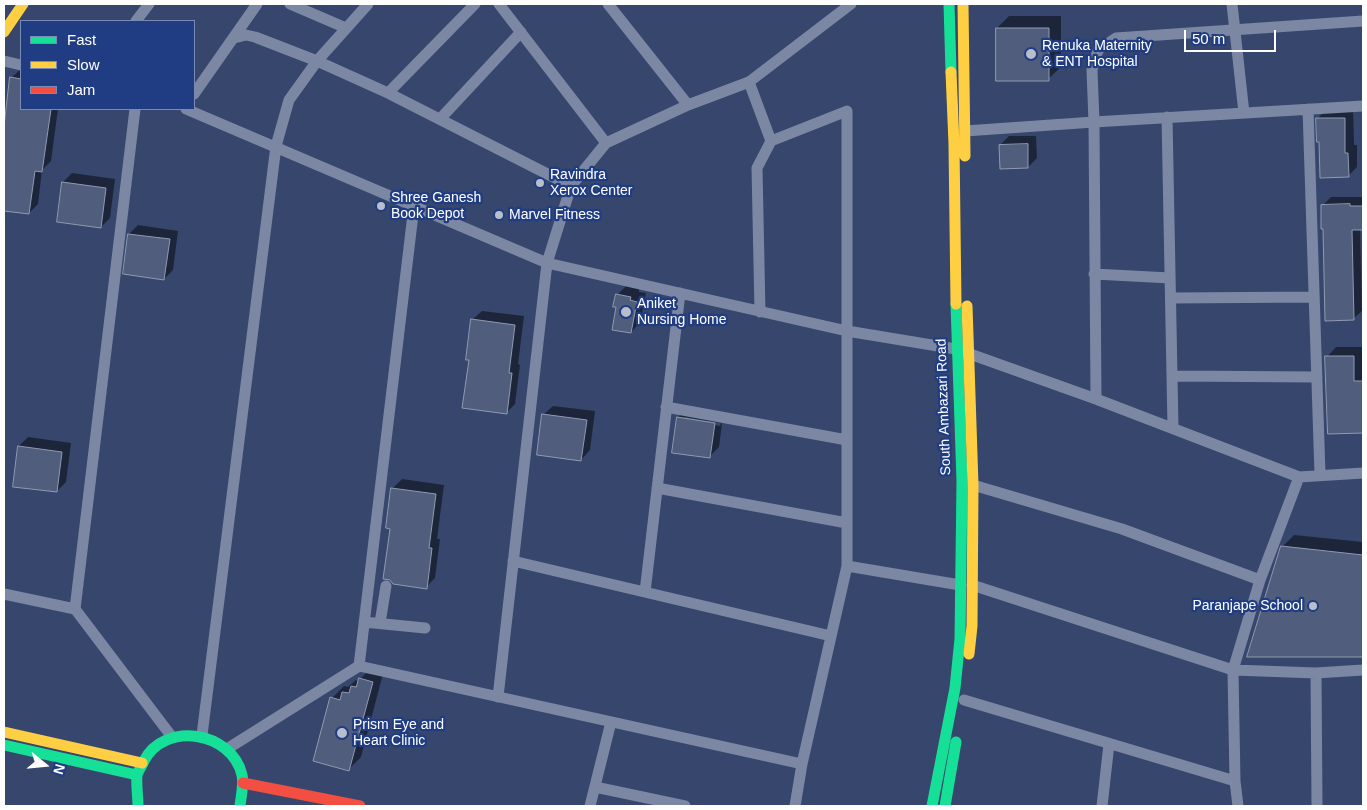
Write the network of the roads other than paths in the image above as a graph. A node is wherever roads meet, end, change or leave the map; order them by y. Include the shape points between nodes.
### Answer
1 (23, 4) edge
2 (149, 4) edge
3 (257, 4) edge
4 (290, 4) edge
5 (368, 4) edge
6 (475, 4) edge
7 (499, 4) edge
8 (608, 4) edge
9 (851, 4) edge
10 (949, 4) edge
11 (963, 4) edge
12 (1232, 4) edge
13 (137, 20) edge
14 (1363, 21) edge
15 (346, 28) junction
16 (1235, 30) junction
17 (4, 32) edge
18 (521, 32) junction
19 (234, 38) junction
20 (317, 61) junction
21 (4, 62) edge
22 (20, 65) edge
23 (749, 82) junction
24 (195, 93) edge
25 (388, 93) junction
26 (688, 105) junction
27 (1363, 106) edge
28 (1308, 109) junction
29 (135, 110) edge
30 (188, 110) edge
31 (1244, 113) junction
32 (1168, 117) junction
33 (440, 119) junction
34 (1094, 122) junction
35 (965, 131) junction
36 (771, 141) junction
37 (606, 143) junction
38 (276, 146) junction
39 (571, 186) junction
40 (414, 206) junction
41 (547, 264) junction
42 (1094, 274) junction
43 (1170, 278) junction
44 (680, 293) junction
45 (1171, 298) junction
46 (1314, 298) junction
47 (760, 312) junction
48 (847, 331) junction
49 (956, 349) junction
50 (968, 353) junction
51 (1172, 376) junction
52 (1317, 377) junction
53 (1096, 399) junction
54 (666, 407) junction
55 (1173, 428) junction
56 (847, 440) junction
57 (1363, 473) edge
58 (1320, 474) junction
59 (1299, 477) junction
60 (973, 485) junction
61 (657, 488) junction
62 (847, 523) junction
63 (513, 561) junction
64 (847, 566) junction
65 (1260, 580) junction
66 (960, 584) junction
67 (972, 584) junction
68 (386, 586) dead end
69 (645, 592) junction
70 (4, 594) edge
71 (75, 609) junction
72 (364, 622) junction
73 (380, 623) junction
74 (425, 628) dead end
75 (831, 636) junction
76 (359, 666) junction
77 (1233, 670) junction
78 (1363, 670) edge
79 (1316, 673) junction
80 (498, 697) junction
81 (964, 700) junction
82 (611, 722) junction
83 (4, 732) edge
84 (202, 735) junction
85 (172, 737) junction
86 (1109, 744) junction
87 (4, 745) edge
88 (227, 749) junction
89 (142, 763) junction
90 (802, 764) junction
91 (137, 774) junction
92 (1235, 781) junction
93 (244, 783) junction
94 (595, 787) junction
95 (245, 800) edge
96 (281, 802) dead end
97 (138, 806) edge
98 (304, 806) edge
99 (360, 806) edge
100 (590, 806) edge
101 (685, 806) edge
102 (795, 806) edge
103 (932, 806) edge
104 (945, 806) edge
105 (1102, 806) edge
106 (1238, 806) edge
107 (1317, 806) edge

1 - 17 main road
2 - 13 street
3 - 19 street
4 - 15 street
5 - 15 street
6 - 25 street
7 - 18 street
8 - 26 street
9 - 23 street
10 - 49 main road, South Ambazari Road
11 - 35 main road, South Ambazari Road
12 - 16 street
14 - 16 street
15 - 20 street
16 - 31 street
16 - 34 street via 1116,38 1098,50 1092,70
18 - 33 street
18 - 37 street
19 - 20 street via 255,37
19 - 24 street
20 - 25 street
20 - 38 street via 289,100
21 - 22 street
23 - 26 street
23 - 36 street
25 - 33 street
26 - 37 street
27 - 28 street
28 - 31 street
28 - 46 street
29 - 71 street
30 - 38 street
31 - 32 street
32 - 34 street
32 - 43 street
33 - 39 street
34 - 35 street
34 - 42 street
35 - 50 main road, South Ambazari Road
36 - 47 street via 757,168
36 - 48 street via 847,111
37 - 39 street
38 - 40 street
38 - 84 street
39 - 41 street
40 - 41 street
40 - 72 street
41 - 44 street
41 - 63 street
42 - 43 street
42 - 53 street
43 - 45 street
44 - 47 street
44 - 54 street
45 - 46 street
45 - 51 street
46 - 52 street
47 - 48 street
48 - 49 street
48 - 56 street
49 - 50 street
49 - 66 main road, South Ambazari Road via 962,481
50 - 53 street
50 - 60 main road, South Ambazari Road
51 - 52 street
51 - 55 street
52 - 58 street
53 - 55 street
54 - 56 street
54 - 61 street
55 - 59 street
56 - 62 street
57 - 58 street
58 - 59 street
59 - 65 street
60 - 65 street via 1122,529
60 - 67 main road, South Ambazari Road
61 - 62 street
61 - 69 street
62 - 64 street
63 - 69 street
63 - 80 street
64 - 66 street
64 - 75 street
65 - 77 street
66 - 103 main road, South Ambazari Road via 960,639 955,688
67 - 77 street
67 - 81 main road, South Ambazari Road via 972,626
68 - 73 street
69 - 75 street
70 - 71 street
71 - 85 street
72 - 73 street
72 - 76 street
73 - 74 street
75 - 90 street
76 - 80 street
76 - 88 street
77 - 79 street
77 - 92 street
78 - 79 street
79 - 107 street
80 - 82 street
81 - 86 street
81 - 104 main road, South Ambazari Road
82 - 90 street
82 - 94 street
83 - 89 main road
84 - 85 main road
84 - 88 main road
85 - 89 main road via 149,752
86 - 92 street
86 - 105 street
87 - 91 main road
88 - 93 main road via 238,765
89 - 91 main road
90 - 102 street
91 - 97 main road via 135,792
92 - 106 street
93 - 95 main road
93 - 99 main road
94 - 100 street
94 - 101 street
96 - 98 main road

